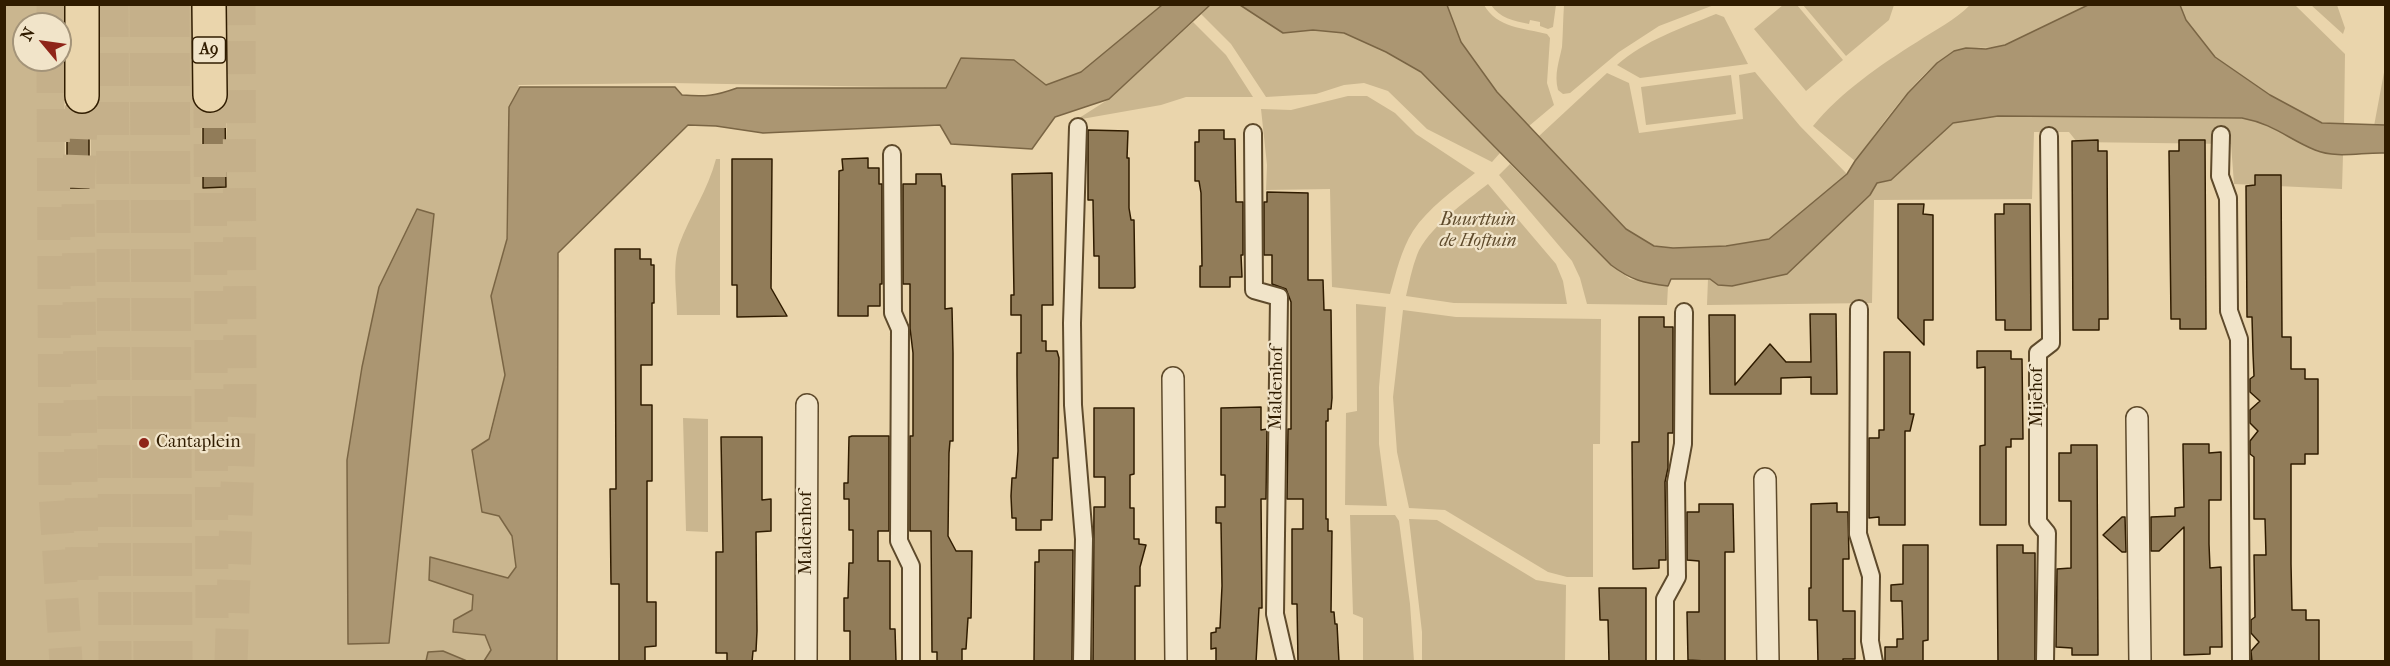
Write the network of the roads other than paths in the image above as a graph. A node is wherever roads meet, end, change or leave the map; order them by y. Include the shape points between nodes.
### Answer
1 (82, 4) edge
2 (209, 4) edge
3 (210, 95) tunnel mouth
4 (82, 96) tunnel mouth
5 (1078, 127) dead end
6 (1253, 133) dead end
7 (2221, 135) dead end
8 (2049, 136) dead end
9 (892, 154) dead end
10 (1860, 309) dead end
11 (1684, 312) dead end
12 (1173, 378) dead end
13 (807, 405) dead end
14 (2137, 418) dead end
15 (1765, 479) dead end
16 (806, 662) edge
17 (911, 662) edge
18 (1082, 662) edge
19 (1176, 662) edge
20 (1286, 662) edge
21 (1665, 662) edge
22 (1768, 662) edge
23 (1874, 662) edge
24 (2046, 662) edge
25 (2140, 662) edge
26 (2241, 662) edge

1 - 4 highway
2 - 3 highway, A9
5 - 18 street via 1072,323 1073,405 1084,539
6 - 20 street, Maldenhof via 1254,290 1279,297 1275,614
7 - 26 street via 2220,176 2228,198 2229,311 2239,339
8 - 24 street, Mijehof via 2052,334 2051,343 2038,353 2038,522 2047,533
9 - 17 street via 893,313 900,329 898,541 911,566
10 - 23 street via 1858,534 1871,576 1870,641
11 - 21 street via 1683,444 1676,482 1677,577 1665,599
12 - 19 street
13 - 16 street, Maldenhof
14 - 25 street
15 - 22 street

